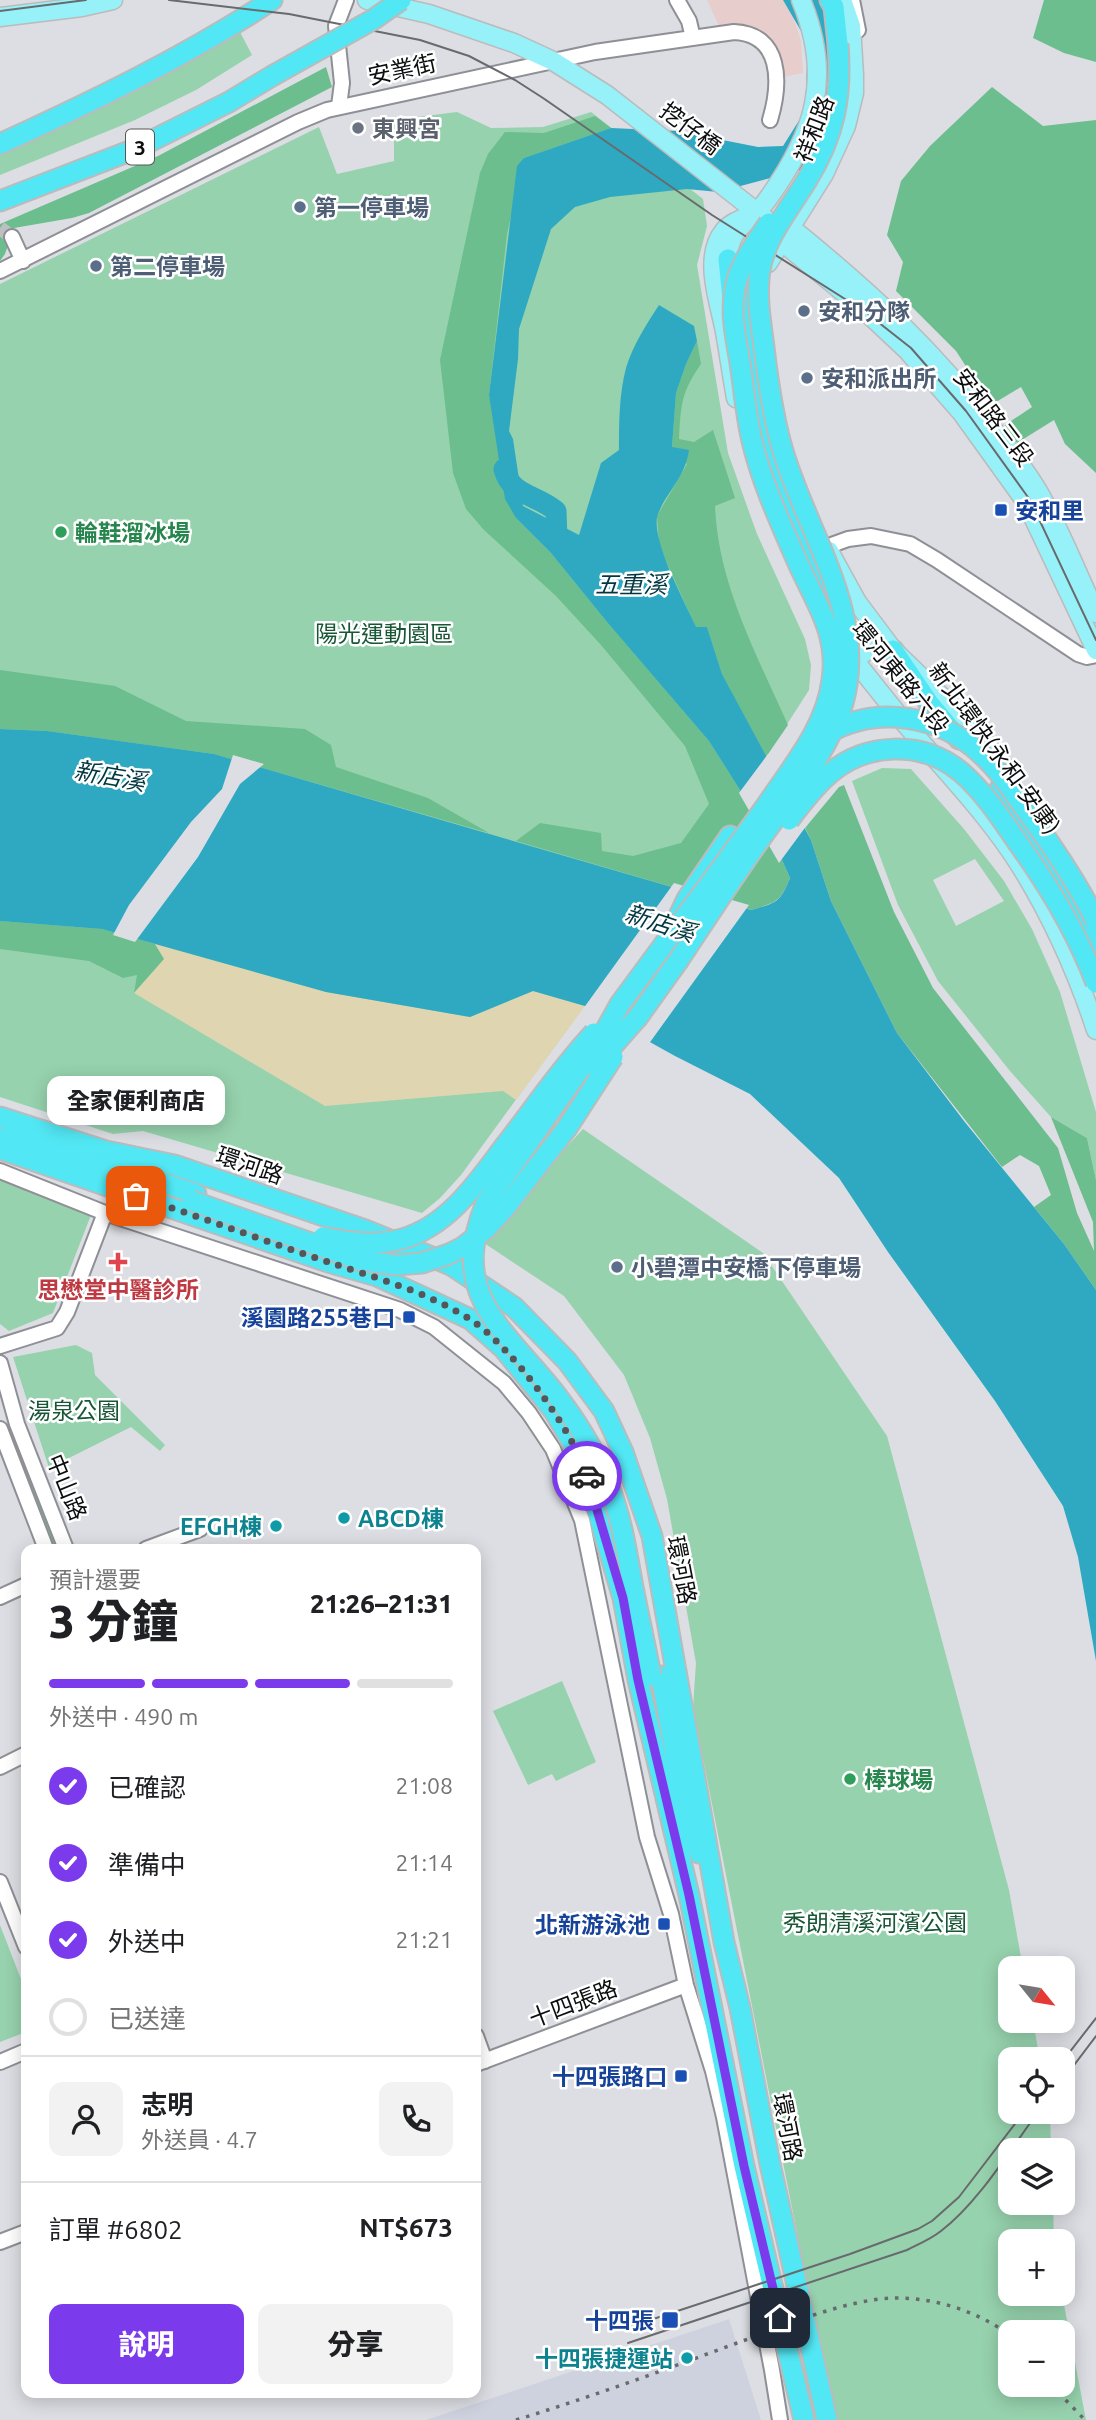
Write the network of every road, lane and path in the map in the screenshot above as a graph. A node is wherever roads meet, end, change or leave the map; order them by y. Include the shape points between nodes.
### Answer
1 (113, 0) edge
2 (272, 0) edge
3 (346, 0) edge
4 (367, 0) edge
5 (401, 0) edge
6 (677, 0) edge
7 (801, 0) edge
8 (815, 0) edge
9 (830, 0) edge
10 (842, 0) edge
11 (852, 0) edge
12 (0, 17) edge
13 (693, 38) junction
14 (839, 46) junction
15 (554, 61) junction
16 (339, 106) junction
17 (771, 120) dead end
18 (0, 144) edge
19 (779, 182) junction
20 (808, 200) junction
21 (0, 201) edge
22 (769, 221) junction
23 (12, 237) tunnel mouth
24 (727, 259) junction
25 (23, 261) junction
26 (0, 271) edge
27 (832, 272) junction
28 (725, 330) junction
29 (745, 346) junction
30 (826, 547) junction
31 (832, 612) junction
32 (1096, 613) edge
33 (888, 644) junction
34 (1096, 650) edge
35 (1096, 655) edge
36 (855, 660) junction
37 (1096, 908) edge
38 (1096, 921) edge
39 (668, 939) junction
40 (1096, 951) edge
41 (678, 961) junction
42 (1096, 983) edge
43 (620, 1004) junction
44 (638, 1017) junction
45 (1096, 1030) edge
46 (0, 1106) edge
47 (0, 1117) edge
48 (0, 1127) edge
49 (0, 1138) edge
50 (0, 1149) edge
51 (174, 1165) junction
52 (0, 1171) edge
53 (194, 1198) junction
54 (106, 1213) junction
55 (0, 1346) edge
56 (0, 1363) edge
57 (0, 1429) edge
58 (26, 1446) junction
59 (4, 1452) edge
60 (200, 1529) dead end
61 (44, 1544) edge
62 (64, 1544) edge
63 (159, 1544) edge
64 (21, 1587) edge
65 (0, 1597) edge
66 (656, 1676) junction
67 (21, 1756) edge
68 (0, 1766) edge
69 (0, 1882) edge
70 (689, 1895) junction
71 (21, 1934) edge
72 (724, 1942) junction
73 (686, 1984) junction
74 (21, 2053) edge
75 (0, 2062) edge
76 (481, 2063) edge
77 (21, 2234) edge
78 (0, 2242) edge
79 (780, 2420) edge
80 (804, 2420) edge
81 (827, 2420) edge

1 - 12 main road
2 - 18 highway via 217,36 106,96
3 - 16 street via 336,26 342,83
4 - 15 main road, 挖仔橋 via 440,18
5 - 21 highway, 3, bridge via 217,108 135,149
6 - 13 street
7 - 19 main road, 祥和路 via 816,42 819,83 807,132
8 - 14 highway
9 - 14 highway
10 - 14 main road, 祥和路 via 851,26
11 - 14 street via 861,50
13 - 15 street, 安業街
13 - 17 street, 安業街 via 746,32 763,40 775,70
14 - 20 main road, 祥和路 via 854,93 846,126
14 - 31 highway, bridge via 839,100 825,148 769,243 759,276 771,404 783,451 833,580
14 - 31 highway, bridge via 820,137 740,269 733,317 751,439 761,475 800,566
15 - 16 street, 安業街
15 - 22 main road, 挖仔橋 via 607,95
16 - 25 street, 安業街 via 298,122
19 - 20 main road
19 - 22 main road, 祥和路
20 - 22 main road, 祥和路
22 - 24 main road, 環河東路六段 via 734,235
22 - 27 main road, 安和路三段
22 - 28 main road, 環河東路六段 via 725,229 718,244 714,287
22 - 29 highway via 741,270 737,292
22 - 30 main road, 環河東路六段 via 770,258 760,282 776,409 796,482
23 - 25 street
24 - 28 main road, 環河東路六段 via 723,268
24 - 29 highway
25 - 26 street, 安業街
27 - 32 main road, 安和路三段 via 869,292 959,384 1039,494
27 - 34 main road, 安和路三段 via 955,404 1008,474 1026,502
28 - 36 main road, 環河東路六段 via 745,444 762,501 800,581
29 - 31 highway, bridge via 773,462
30 - 33 main road, 環河東路六段
30 - 35 street via 871,536 909,544 1078,654
31 - 39 highway, bridge via 834,663 821,722
31 - 41 highway, bridge via 847,631 850,674 836,723
33 - 36 main road
33 - 37 main road, 環河東路六段 via 994,753 1068,858
33 - 40 highway, 新北環快(永和-安康) via 929,704 1022,821
36 - 45 main road, 環河東路六段 via 959,783 1023,870 1061,940
38 - 39 highway, bridge via 1057,853 981,753 929,723 880,717 857,720 812,741 781,769 687,898
39 - 43 highway
41 - 42 highway, bridge via 829,774 859,756 901,749 941,760 975,786 1043,879
41 - 44 highway
43 - 53 highway, bridge via 575,1052 459,1203 423,1230 386,1242 340,1241
43 - 66 highway, bridge via 599,1042 486,1203 477,1225 473,1273 489,1314 568,1411 607,1480
44 - 53 highway, bridge via 574,1118 506,1207 487,1228 449,1254 396,1265 359,1260
44 - 66 highway, bridge via 580,1084 498,1202 484,1241 482,1265 493,1302 522,1344 584,1416 616,1480 635,1544
46 - 51 highway
47 - 51 highway, 環河路 via 106,1152
48 - 53 highway
49 - 53 highway
50 - 70 highway via 377,1276 470,1319 504,1349 554,1411 582,1459 623,1598
51 - 72 highway, 環河路 via 452,1265 514,1307 567,1361 604,1411 652,1536
52 - 54 street
54 - 55 street via 57,1328
54 - 73 street via 400,1310 434,1327 477,1360 529,1413 553,1450 582,1520 647,1837
56 - 58 street, 中山路
57 - 59 street, 中山路
58 - 59 street
58 - 62 street, 中山路
59 - 61 street, 中山路
60 - 63 street
64 - 65 street
66 - 70 highway
66 - 72 highway via 685,1807
67 - 68 street
69 - 71 street
70 - 80 highway via 744,2166
72 - 81 highway, 環河路
73 - 76 street, 十四張路
73 - 79 street via 724,2117
74 - 75 street
77 - 78 street

